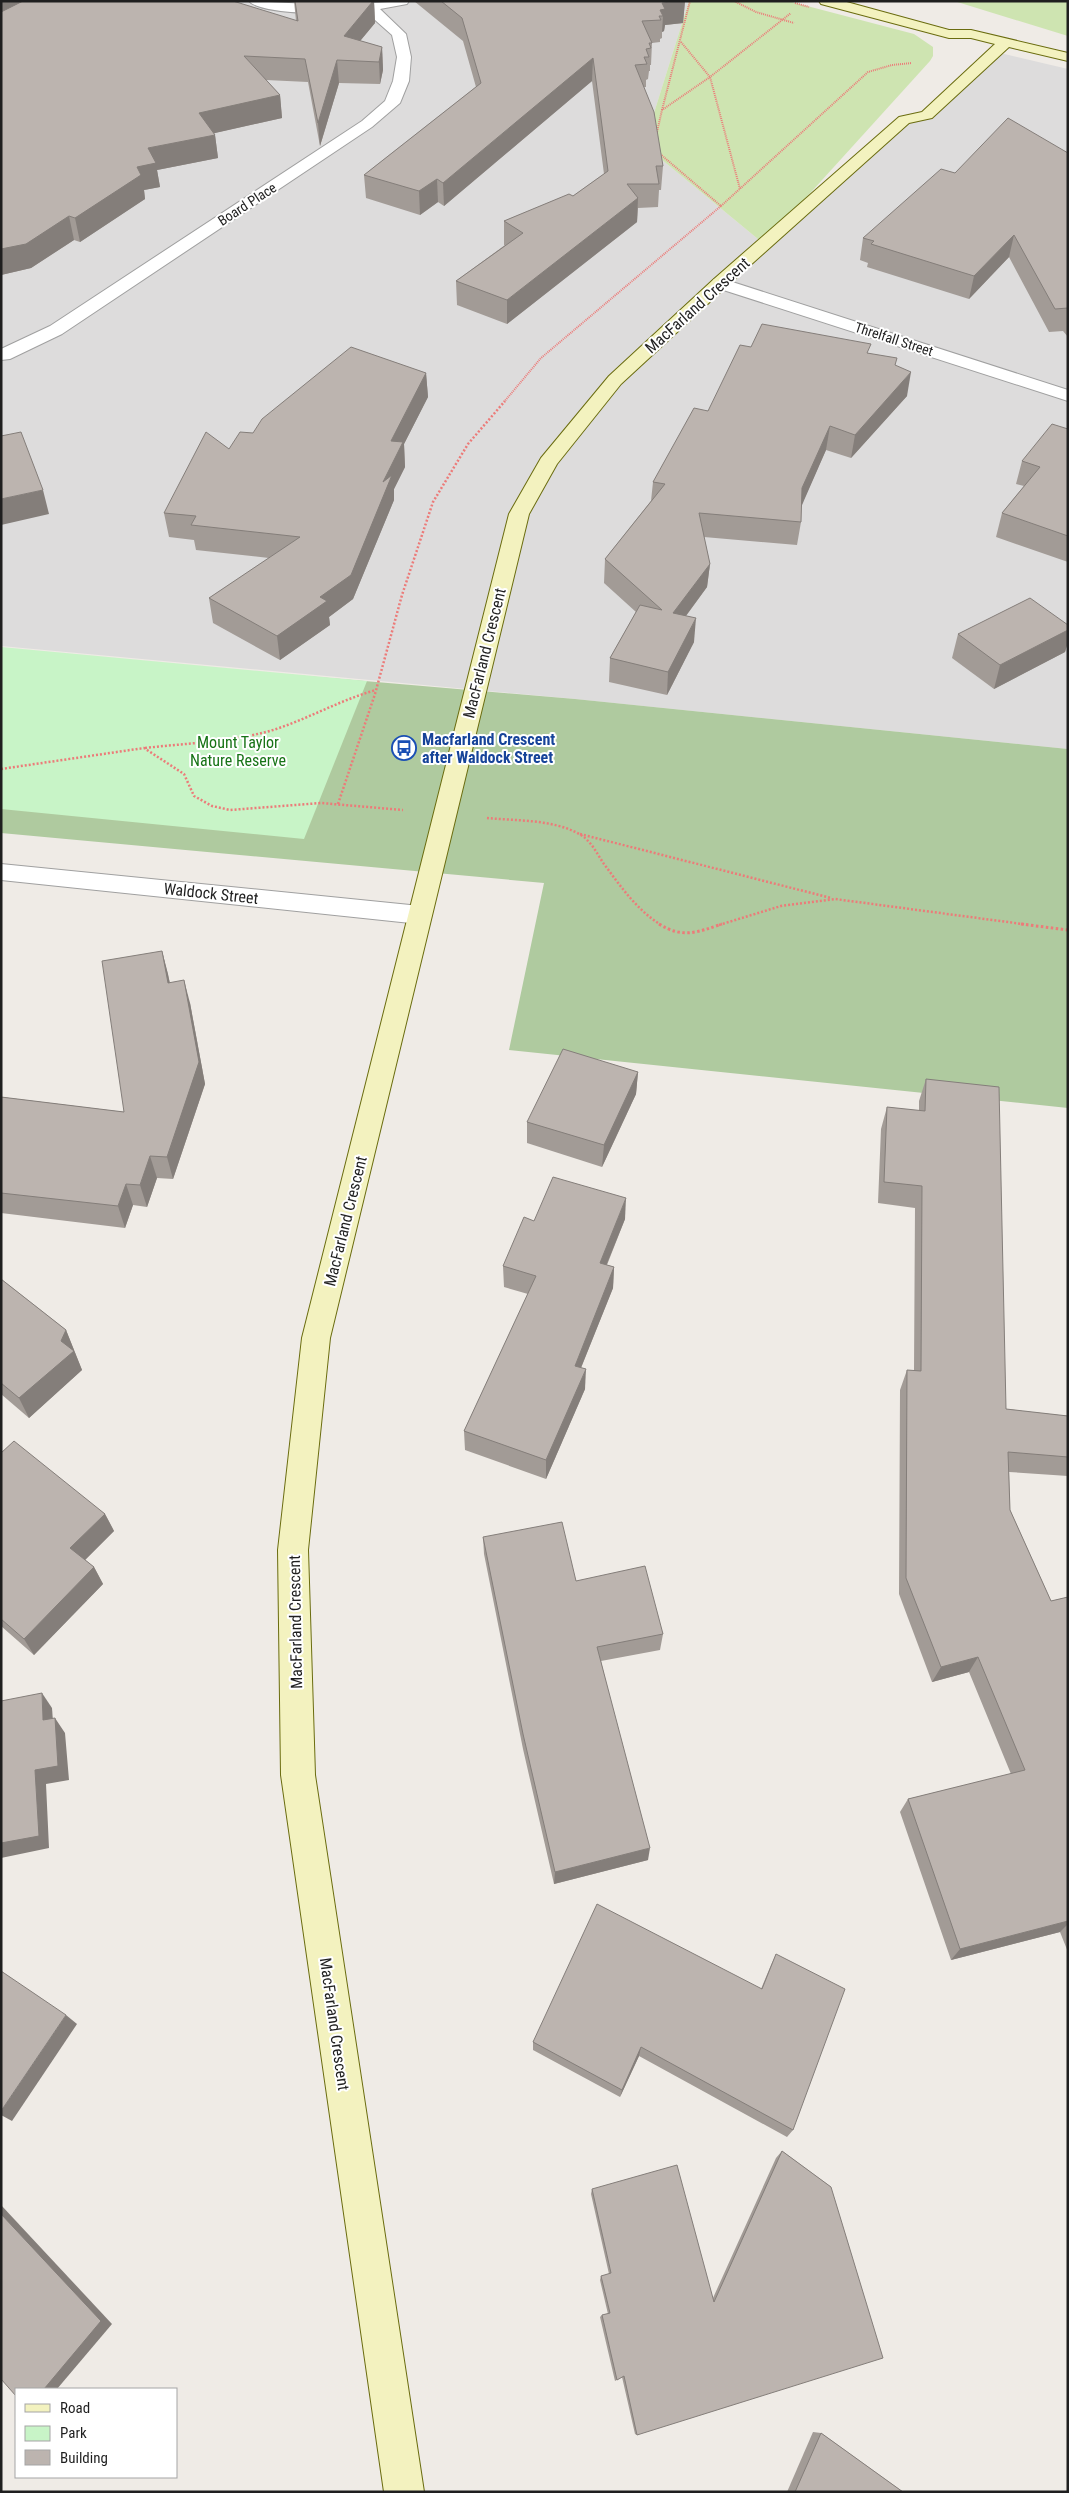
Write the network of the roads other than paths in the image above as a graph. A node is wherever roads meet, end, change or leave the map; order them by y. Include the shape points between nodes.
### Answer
1 (256, 1) edge
2 (402, 1) edge
3 (826, 1) edge
4 (370, 8) junction
5 (1001, 47) junction
6 (1068, 57) edge
7 (1068, 69) edge
8 (720, 283) junction
9 (4, 356) dead end
10 (1068, 396) edge
11 (1, 872) edge
12 (420, 915) junction
13 (404, 2492) edge

1 - 4 street via 286,8 331,12
2 - 4 street
3 - 5 street via 949,34 961,43 980,42
4 - 9 street, Board Place via 399,34 404,56 402,81 392,103 367,124 56,330
5 - 6 street
5 - 7 street
5 - 8 street, MacFarland Crescent via 927,115 909,111
8 - 10 street, Threlfall Street
8 - 12 street, MacFarland Crescent via 615,380 548,462 520,514
11 - 12 street, Waldock Street
12 - 13 street, MacFarland Crescent via 316,1338 293,1550 298,1775

